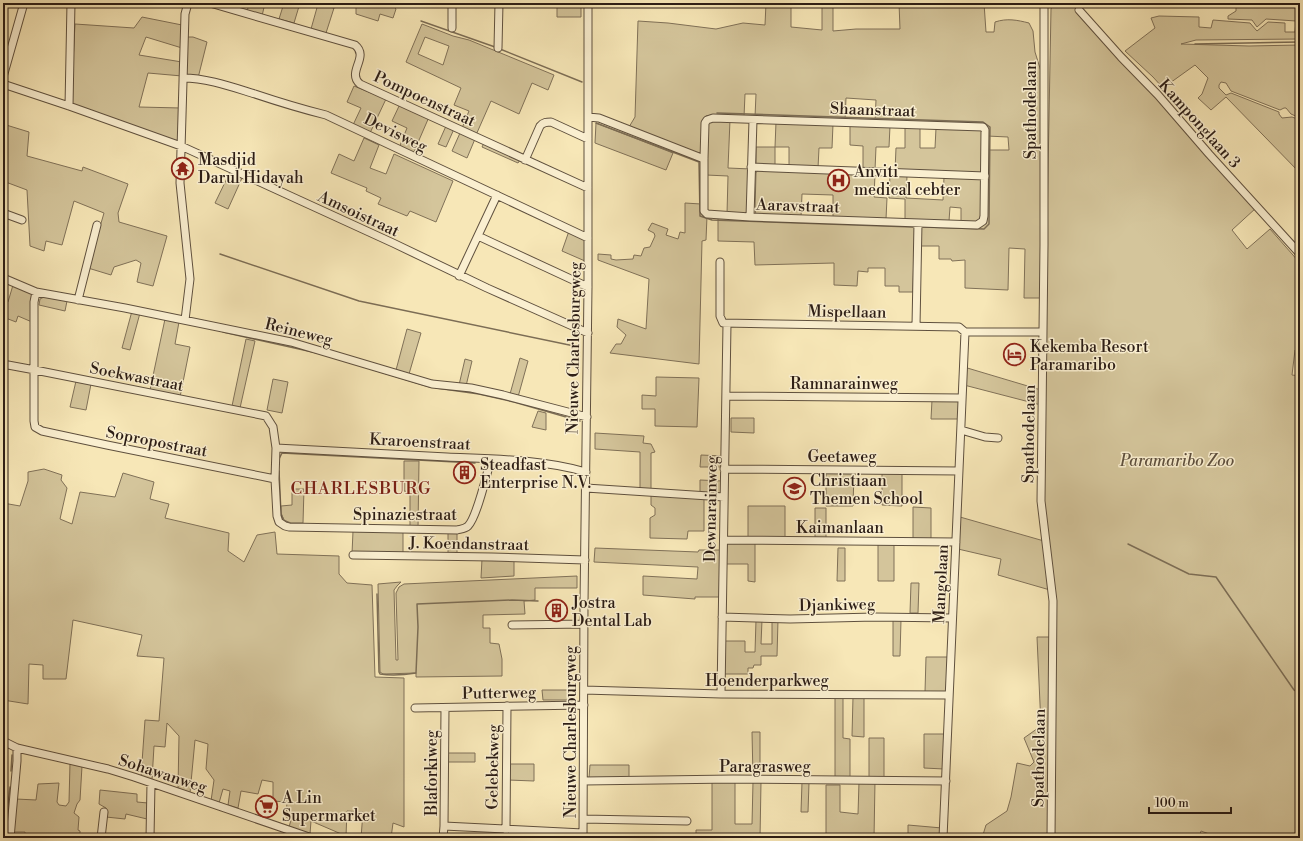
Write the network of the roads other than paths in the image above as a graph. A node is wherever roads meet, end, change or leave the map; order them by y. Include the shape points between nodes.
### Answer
1 (24, 3) edge
2 (71, 3) edge
3 (189, 3) edge
4 (210, 3) edge
5 (452, 3) edge
6 (499, 3) edge
7 (588, 3) edge
8 (1045, 5) edge
9 (1079, 10) dead end
10 (452, 28) dead end
11 (498, 48) dead end
12 (3, 77) edge
13 (183, 78) junction
14 (3, 84) edge
15 (70, 106) junction
16 (588, 117) junction
17 (753, 120) junction
18 (588, 139) junction
19 (181, 146) junction
20 (704, 159) junction
21 (525, 160) junction
22 (751, 167) junction
23 (985, 176) junction
24 (588, 188) junction
25 (497, 195) junction
26 (3, 213) edge
27 (707, 214) joint
28 (750, 217) junction
29 (22, 220) dead end
30 (983, 221) joint
31 (918, 223) junction
32 (98, 225) dead end
33 (478, 236) junction
34 (588, 238) junction
35 (1300, 254) edge
36 (720, 262) dead end
37 (459, 276) junction
38 (3, 278) edge
39 (588, 287) junction
40 (36, 292) junction
41 (78, 300) junction
42 (186, 320) junction
43 (727, 324) junction
44 (916, 326) junction
45 (965, 332) junction
46 (1043, 332) junction
47 (588, 334) junction
48 (3, 366) edge
49 (35, 370) junction
50 (726, 396) junction
51 (962, 398) junction
52 (587, 417) junction
53 (961, 430) junction
54 (998, 438) dead end
55 (276, 448) junction
56 (491, 459) junction
57 (724, 469) junction
58 (959, 471) junction
59 (586, 472) junction
60 (275, 479) junction
61 (586, 488) junction
62 (724, 497) junction
63 (724, 540) junction
64 (956, 542) junction
65 (353, 555) dead end
66 (585, 560) junction
67 (722, 616) junction
68 (952, 618) junction
69 (584, 624) junction
70 (512, 625) dead end
71 (584, 690) junction
72 (721, 694) junction
73 (949, 695) junction
74 (584, 705) junction
75 (507, 706) junction
76 (415, 708) dead end
77 (445, 708) junction
78 (3, 742) edge
79 (17, 748) junction
80 (584, 780) junction
81 (946, 781) junction
82 (151, 783) junction
83 (104, 812) dead end
84 (583, 819) junction
85 (687, 821) dead end
86 (444, 826) junction
87 (506, 830) junction
88 (583, 836) edge
89 (10, 838) edge
90 (101, 838) edge
91 (150, 838) edge
92 (312, 838) edge
93 (443, 838) edge
94 (943, 838) edge
95 (1051, 838) edge

1 - 12 street
2 - 15 street
3 - 13 street via 185,14
4 - 21 street, Pompoenstraat via 355,45 361,55 355,74 355,79 360,84
5 - 10 street
6 - 11 street
7 - 16 street, Nieuwe Charlesburgweg
8 - 46 street, Spathodelaan
9 - 35 street, Kamponglaan 3
13 - 19 street
13 - 25 street, Devisweg via 232,87 326,115
14 - 15 street, Amsoistraat
15 - 19 street, Amsoistraat
16 - 18 street, Nieuwe Charlesburgweg
16 - 20 street via 598,118
17 - 20 street, Shaanstraat via 707,120
17 - 22 street
17 - 23 street, Shaanstraat via 983,127
18 - 21 street via 547,122 540,126
18 - 24 street, Nieuwe Charlesburgweg
19 - 37 street, Amsoistraat
19 - 42 street via 180,183 190,279
20 - 27 street, Shaanstraat via 704,211
21 - 24 street, Pompoenstraat
22 - 23 street
22 - 28 street
23 - 30 street, Shaanstraat
24 - 34 street, Nieuwe Charlesburgweg
25 - 33 street
25 - 34 street, Devisweg
26 - 29 street
27 - 28 street, Aaravstraat
28 - 31 street, Aaravstraat
30 - 31 street, Aaravstraat via 977,224
31 - 44 street
32 - 41 street
33 - 37 street
33 - 39 street
34 - 39 street, Nieuwe Charlesburgweg
36 - 43 street via 720,316 723,324
37 - 47 street, Amsoistraat
38 - 40 street, Reineweg
39 - 47 street, Nieuwe Charlesburgweg
40 - 41 street, Reineweg
40 - 49 street
41 - 42 street, Reineweg
42 - 52 street, Reineweg via 291,342 432,384 471,388
43 - 44 street, Mispellaan
43 - 50 street, Dewnarainweg
44 - 45 street, Mispellaan via 959,327
45 - 46 street, Mispellaan
45 - 51 street, Mangolaan
46 - 95 street, Spathodelaan via 1041,501 1053,601
47 - 52 street, Nieuwe Charlesburgweg
48 - 49 street, Soekwastraat
49 - 55 street, Soekwastraat via 266,416 273,427
49 - 60 street, Sopropostraat via 34,421 35,427 42,431
50 - 51 street, Ramnarainweg
50 - 57 street, Dewnarainweg
51 - 53 street, Mangolaan
52 - 59 street, Nieuwe Charlesburgweg
53 - 54 street
53 - 58 street, Mangolaan
55 - 56 street, Kraroenstraat
55 - 60 street
56 - 59 street, Kraroenstraat via 541,463
56 - 60 street, Spinaziestraat via 471,522 461,529 285,526 277,516
57 - 58 street, Geetaweg
57 - 62 street, Dewnarainweg
58 - 64 street, Mangolaan
59 - 61 street, Nieuwe Charlesburgweg
61 - 62 street
61 - 66 street, Nieuwe Charlesburgweg
62 - 63 street, Dewnarainweg
63 - 64 street, Kaimanlaan
63 - 67 street, Dewnarainweg
64 - 68 street, Mangolaan
65 - 66 street, J. Koendanstraat
66 - 69 street, Nieuwe Charlesburgweg
67 - 68 street, Djankiweg via 790,619
67 - 72 street, Dewnarainweg
68 - 73 street, Mangolaan
69 - 70 street
69 - 71 street, Nieuwe Charlesburgweg
71 - 72 street, Hoenderparkweg
71 - 74 street, Nieuwe Charlesburgweg
72 - 73 street, Hoenderparkweg
73 - 81 street, Mangolaan
74 - 75 street, Putterweg
74 - 80 street, Nieuwe Charlesburgweg
75 - 77 street, Putterweg
75 - 87 street, Gelebekweg
76 - 77 street, Putterweg
77 - 86 street, Blaforkiweg
78 - 79 street, Sohawanweg
79 - 82 street, Sohawanweg via 108,769
79 - 89 street
80 - 81 street, Paragrasweg
80 - 84 street, Nieuwe Charlesburgweg
81 - 94 street, Mangolaan
82 - 91 street
82 - 92 street, Sohawanweg
83 - 90 street
84 - 85 street
84 - 88 street, Nieuwe Charlesburgweg
86 - 87 street
86 - 93 street, Blaforkiweg
87 - 88 street

